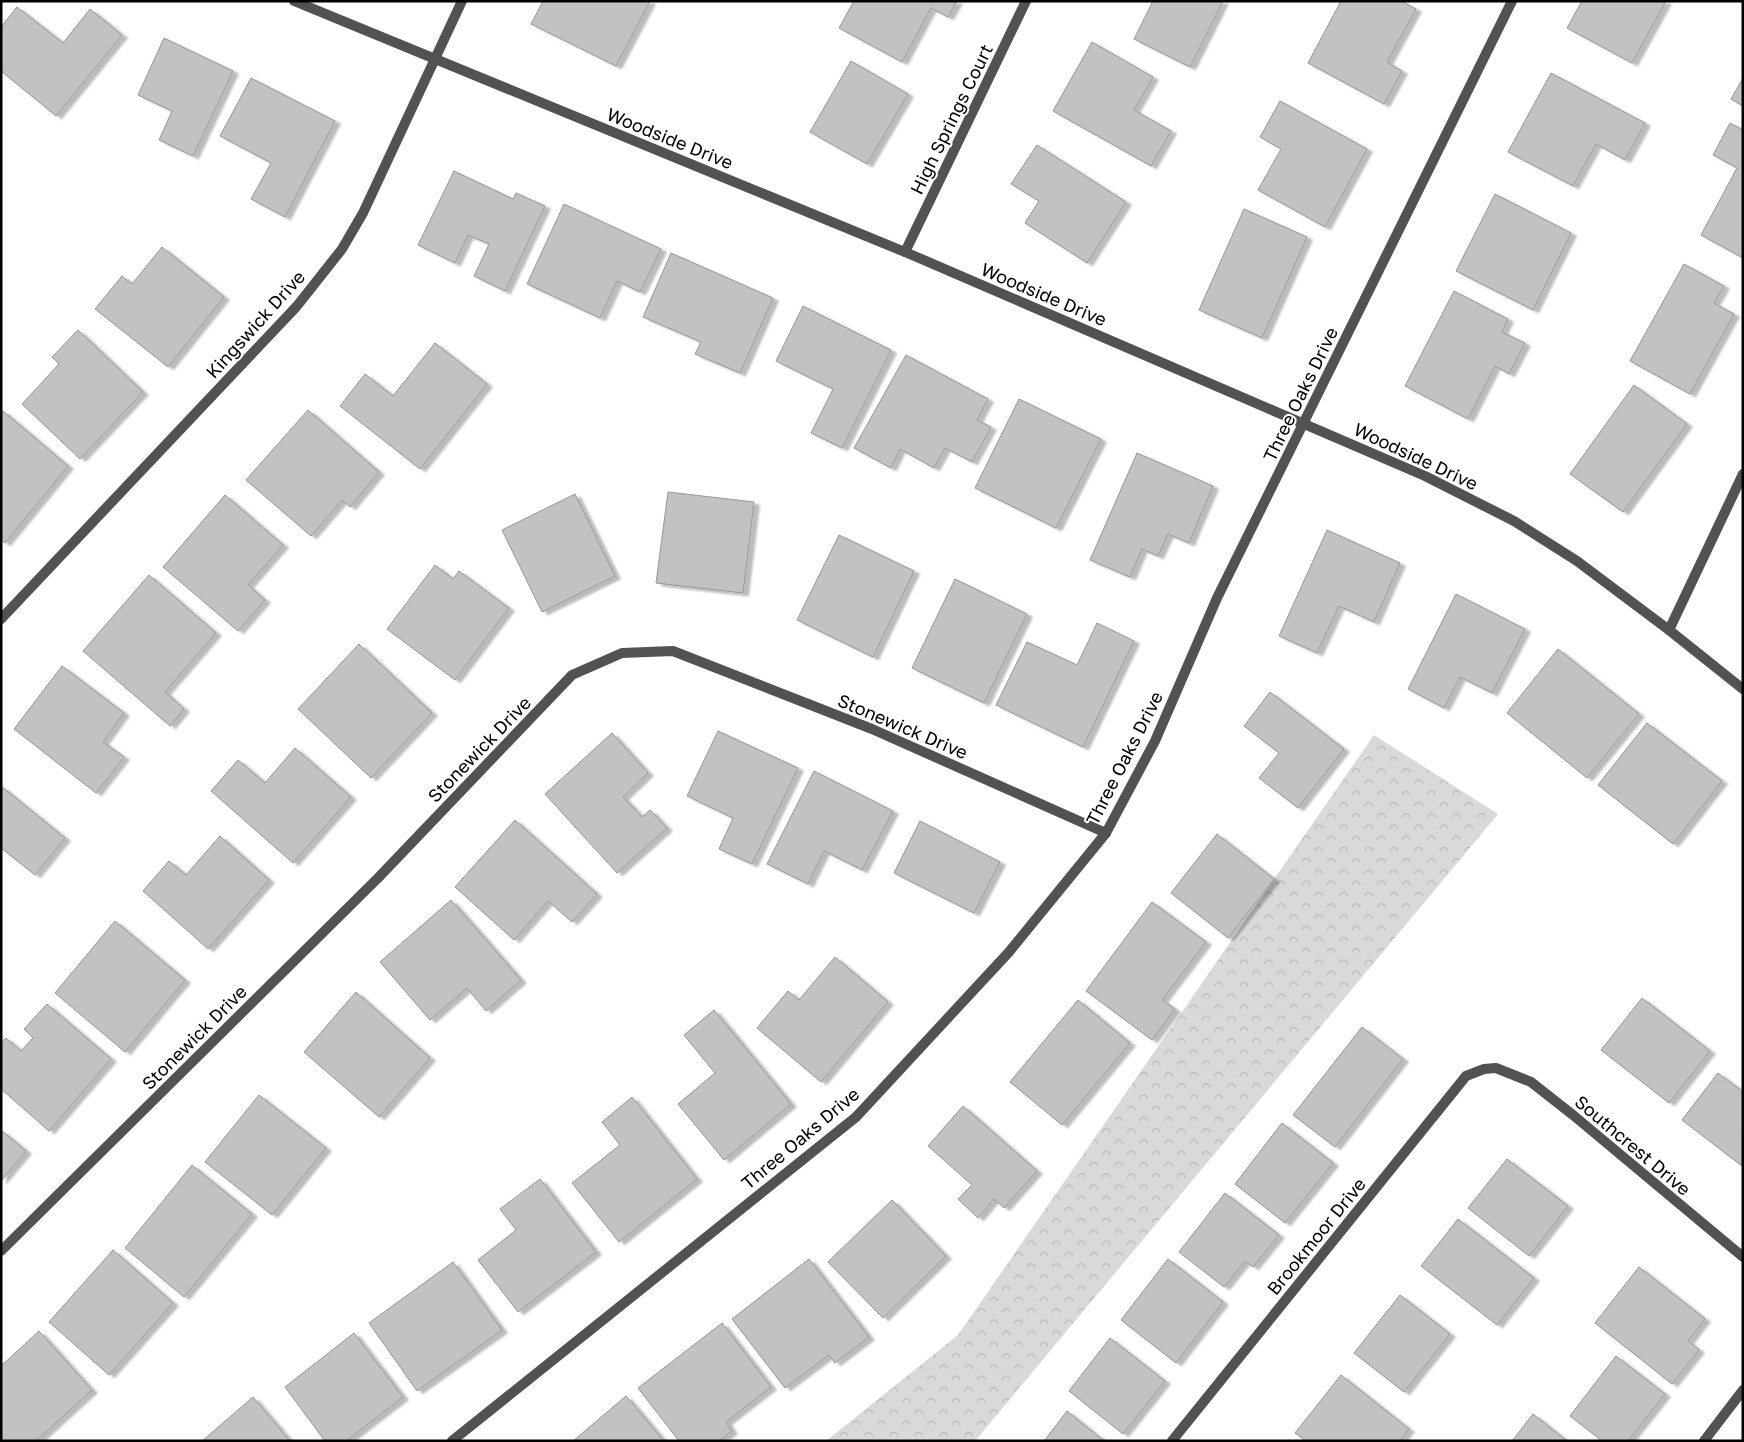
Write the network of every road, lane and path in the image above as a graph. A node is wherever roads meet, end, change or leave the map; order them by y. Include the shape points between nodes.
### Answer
1 (294, 1) edge
2 (462, 1) edge
3 (1026, 1) edge
4 (1512, 1) edge
5 (435, 59) junction
6 (905, 252) junction
7 (1304, 423) junction
8 (1743, 474) edge
9 (1, 619) edge
10 (1669, 630) junction
11 (1743, 689) edge
12 (1106, 833) junction
13 (1496, 1068) joint
14 (1, 1251) edge
15 (1743, 1257) edge
16 (1743, 1390) edge
17 (452, 1441) edge
18 (1172, 1441) edge
19 (1704, 1441) edge

1 - 5 street, Woodside Drive
2 - 5 street, Kingswick Drive
3 - 6 street, High Springs Court
4 - 7 street, Three Oaks Drive
5 - 6 street, Woodside Drive
5 - 9 street, Kingswick Drive via 363,212 342,249 297,306
6 - 7 street, Woodside Drive
7 - 10 street, Woodside Drive via 1425,476 1514,521 1578,561
7 - 12 street, Three Oaks Drive via 1217,598 1155,741
8 - 10 street
10 - 11 street, Woodside Drive
12 - 14 street, Stonewick Drive via 872,729 673,651 622,653 572,675 378,878
12 - 17 street, Three Oaks Drive via 1009,952 856,1117
13 - 15 street, Southcrest Drive via 1531,1082
13 - 18 street, Brookmoor Drive via 1466,1076
16 - 19 street

